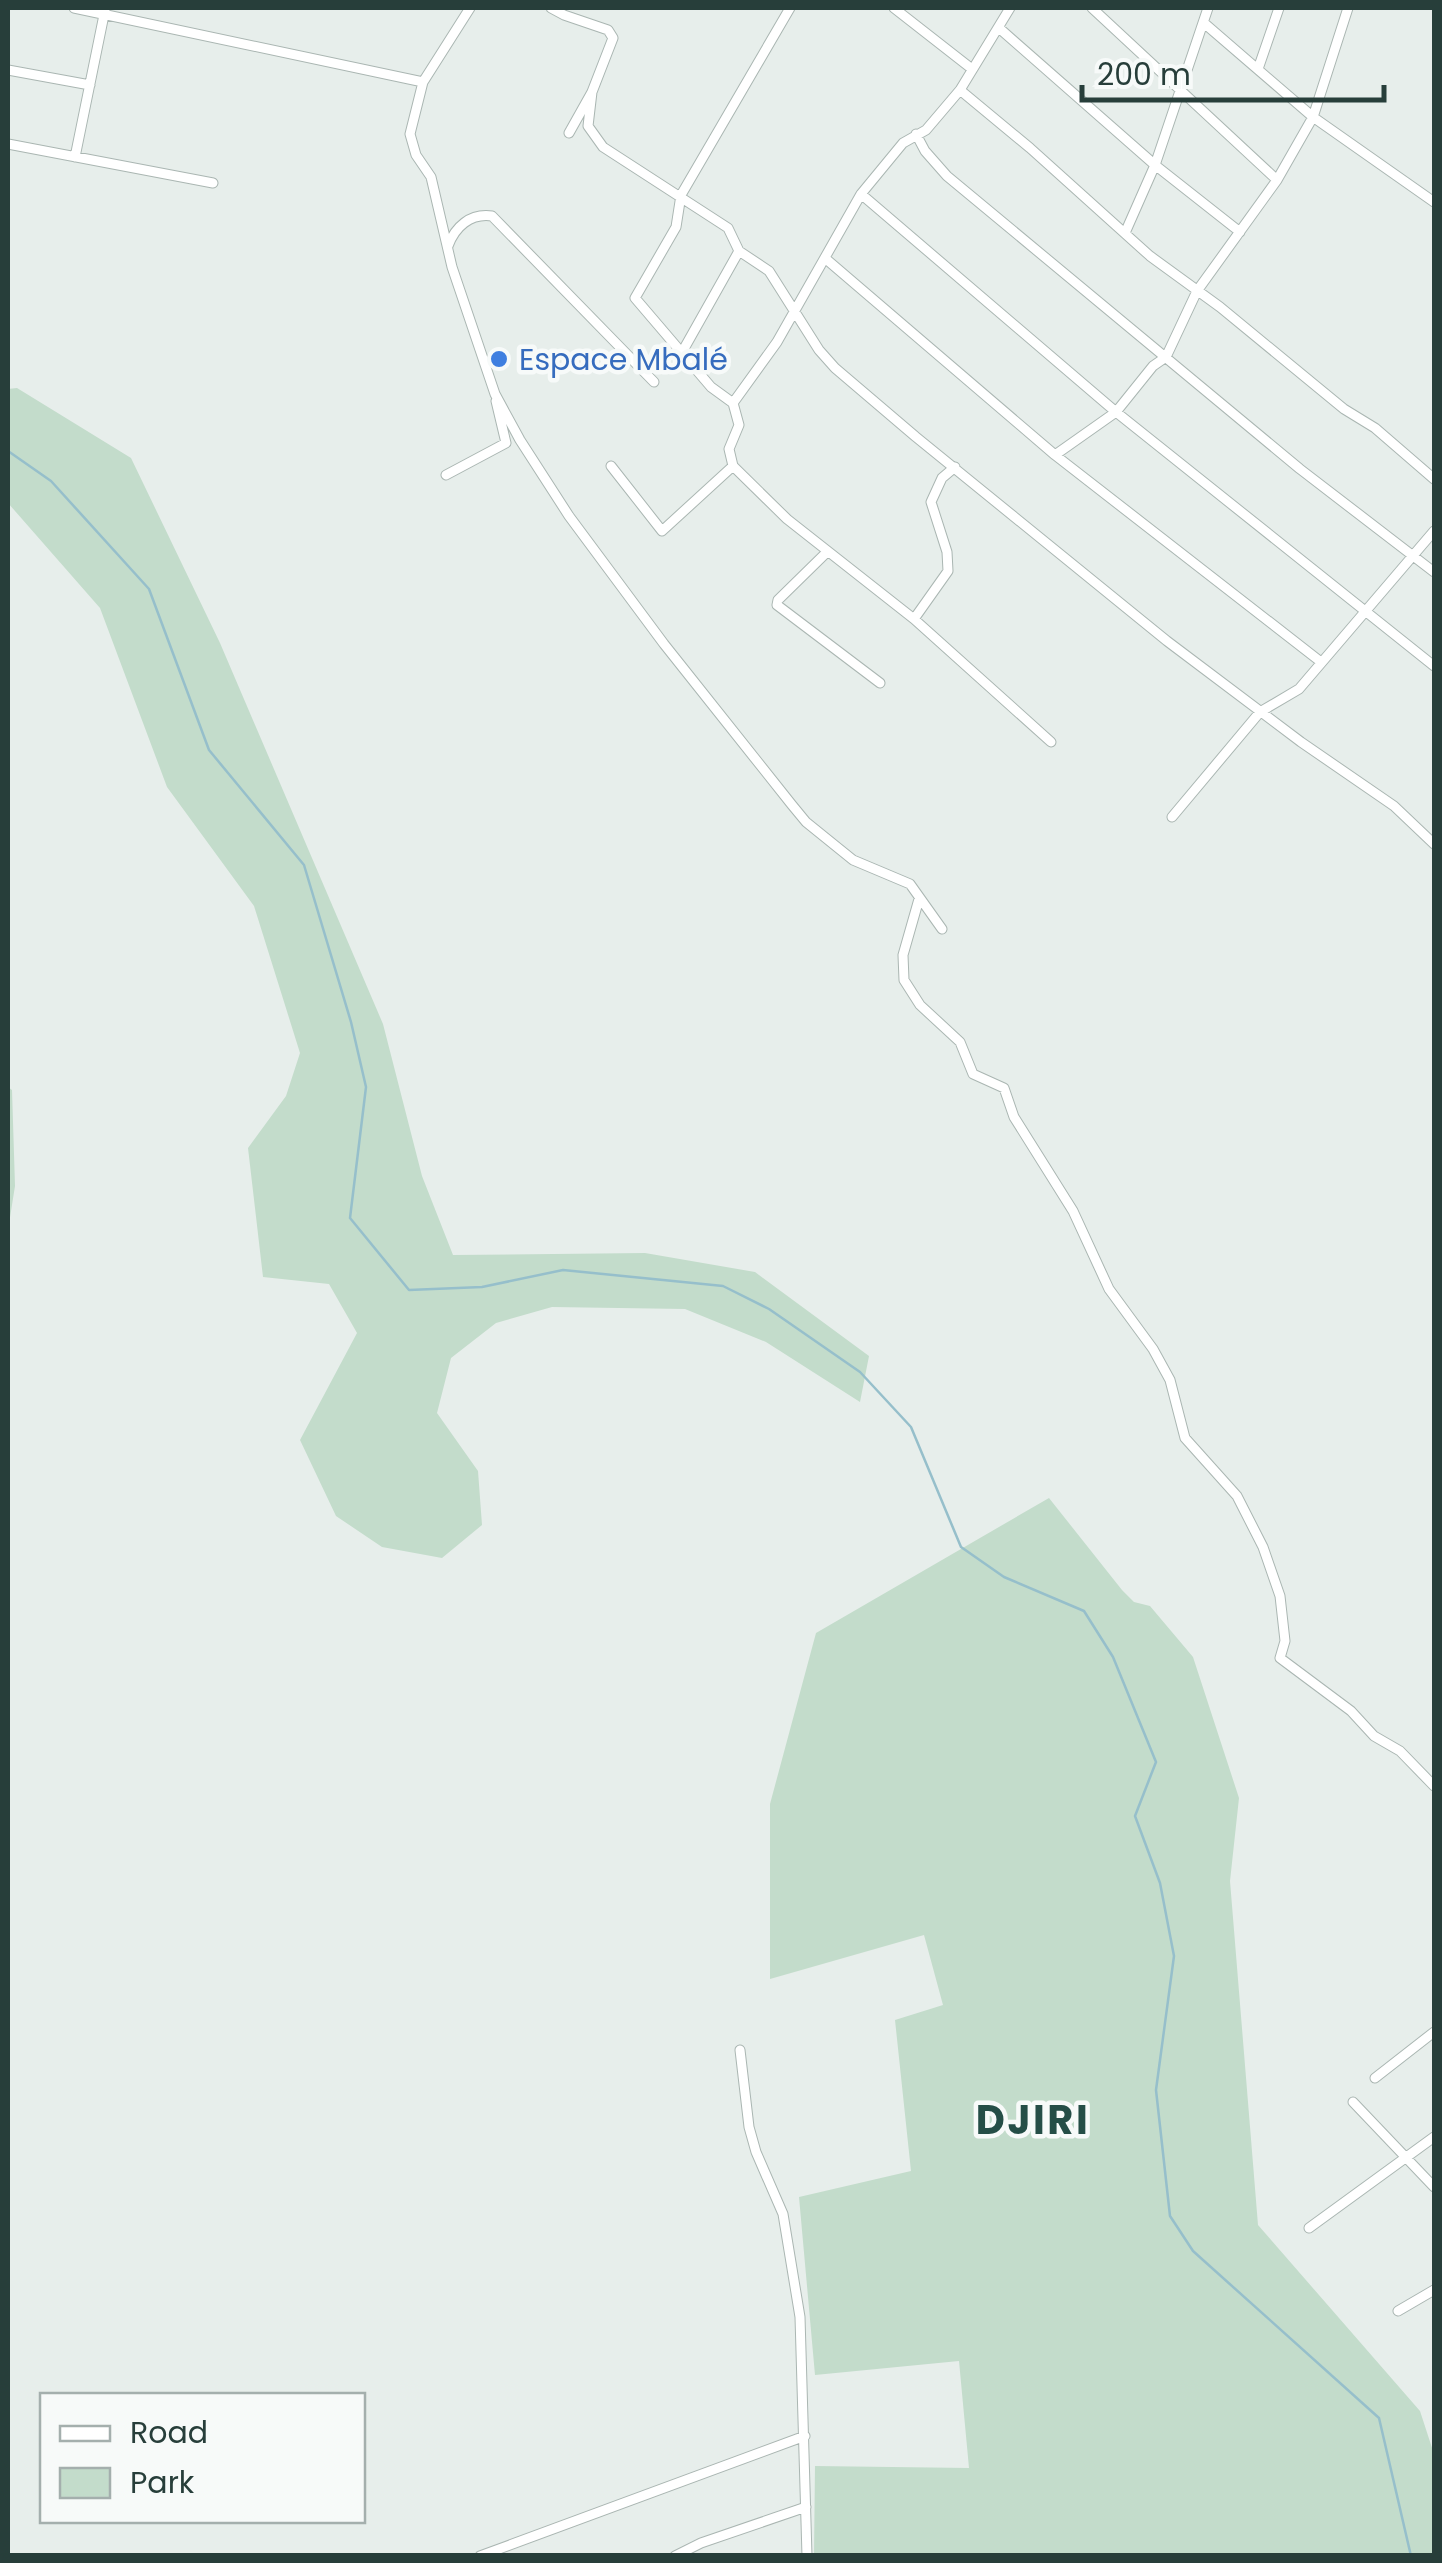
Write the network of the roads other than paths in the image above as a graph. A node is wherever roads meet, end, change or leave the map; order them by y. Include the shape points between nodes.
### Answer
1 (74, 8) edge
2 (470, 8) edge
3 (551, 8) edge
4 (790, 8) edge
5 (894, 8) edge
6 (1010, 8) edge
7 (1092, 8) edge
8 (1208, 8) edge
9 (1279, 8) edge
10 (1348, 8) edge
11 (105, 10) edge
12 (1204, 23) junction
13 (999, 28) junction
14 (972, 69) junction
15 (1258, 69) junction
16 (8, 70) edge
17 (423, 82) junction
18 (90, 85) junction
19 (960, 90) junction
20 (1180, 91) junction
21 (592, 92) junction
22 (1313, 117) junction
23 (569, 133) dead end
24 (916, 134) junction
25 (8, 144) edge
26 (75, 157) junction
27 (1155, 166) junction
28 (1277, 180) junction
29 (213, 183) dead end
30 (861, 194) junction
31 (681, 196) junction
32 (1434, 202) edge
33 (1240, 232) junction
34 (1125, 233) junction
35 (447, 248) junction
36 (739, 252) junction
37 (826, 258) junction
38 (1197, 291) junction
39 (794, 313) junction
40 (681, 354) junction
41 (1166, 357) junction
42 (654, 382) dead end
43 (495, 394) junction
44 (733, 403) junction
45 (1116, 412) junction
46 (1055, 455) junction
47 (611, 466) dead end
48 (733, 466) junction
49 (955, 467) junction
50 (446, 475) dead end
51 (1434, 479) edge
52 (1434, 531) edge
53 (827, 552) junction
54 (1413, 555) junction
55 (1434, 572) edge
56 (1366, 612) junction
57 (914, 619) junction
58 (1321, 662) junction
59 (1434, 666) edge
60 (880, 683) dead end
61 (1260, 712) junction
62 (1051, 742) dead end
63 (1172, 817) dead end
64 (1434, 844) edge
65 (919, 899) junction
66 (942, 929) dead end
67 (1434, 1786) edge
68 (1434, 2032) edge
69 (740, 2050) dead end
70 (1375, 2078) dead end
71 (1353, 2102) dead end
72 (1434, 2137) edge
73 (1406, 2158) junction
74 (1434, 2187) edge
75 (1309, 2228) dead end
76 (1434, 2290) edge
77 (1398, 2311) dead end
78 (805, 2436) junction
79 (806, 2507) junction
80 (480, 2556) edge
81 (675, 2556) edge
82 (807, 2556) edge

1 - 11 street
2 - 17 street
3 - 21 street via 608,30 613,38
4 - 31 street
5 - 14 street
6 - 13 street
7 - 20 street
8 - 12 street
9 - 15 street
10 - 22 street
11 - 17 street
11 - 18 street
12 - 15 street
12 - 20 street
13 - 14 street
13 - 27 street
14 - 19 street
15 - 22 street
16 - 18 street
17 - 35 street via 410,134 431,177
18 - 26 street
19 - 24 street
19 - 34 street
20 - 27 street
20 - 28 street
21 - 23 street
21 - 31 street via 588,126 596,140
22 - 28 street
22 - 32 street
24 - 30 street
24 - 41 street via 948,176
25 - 26 street
26 - 29 street
27 - 33 street
27 - 34 street
28 - 33 street
30 - 37 street
30 - 45 street
31 - 36 street via 728,228
31 - 40 street via 676,228 635,298
33 - 38 street
34 - 38 street
35 - 42 street via 465,222 492,216
35 - 43 street
36 - 39 street via 769,270
36 - 40 street
37 - 39 street
37 - 46 street
38 - 41 street
38 - 51 street
39 - 44 street
39 - 49 street via 835,368
40 - 44 street
41 - 45 street
41 - 54 street
43 - 50 street via 506,443
43 - 65 street via 569,516 799,814 853,860 907,881
44 - 48 street via 739,425 729,449
45 - 46 street
45 - 56 street
46 - 58 street
47 - 48 street via 662,530
48 - 53 street
49 - 57 street via 931,502 948,571
49 - 61 street
52 - 54 street
53 - 57 street
53 - 60 street via 777,605
54 - 55 street
54 - 56 street
56 - 58 street
56 - 59 street
57 - 62 street
58 - 61 street via 1299,688
61 - 63 street
61 - 64 street via 1394,806
65 - 66 street
65 - 67 street via 903,956 904,980 960,1042 973,1074 1004,1088 1109,1289 1170,1380 1184,1438 1237,1496 1276,1579 1286,1641 1280,1658 1400,1751
68 - 70 street
69 - 78 street via 756,2152 786,2226 800,2317
71 - 73 street
72 - 73 street
73 - 74 street
73 - 75 street
76 - 77 street
78 - 79 street
78 - 80 street
79 - 81 street
79 - 82 street

